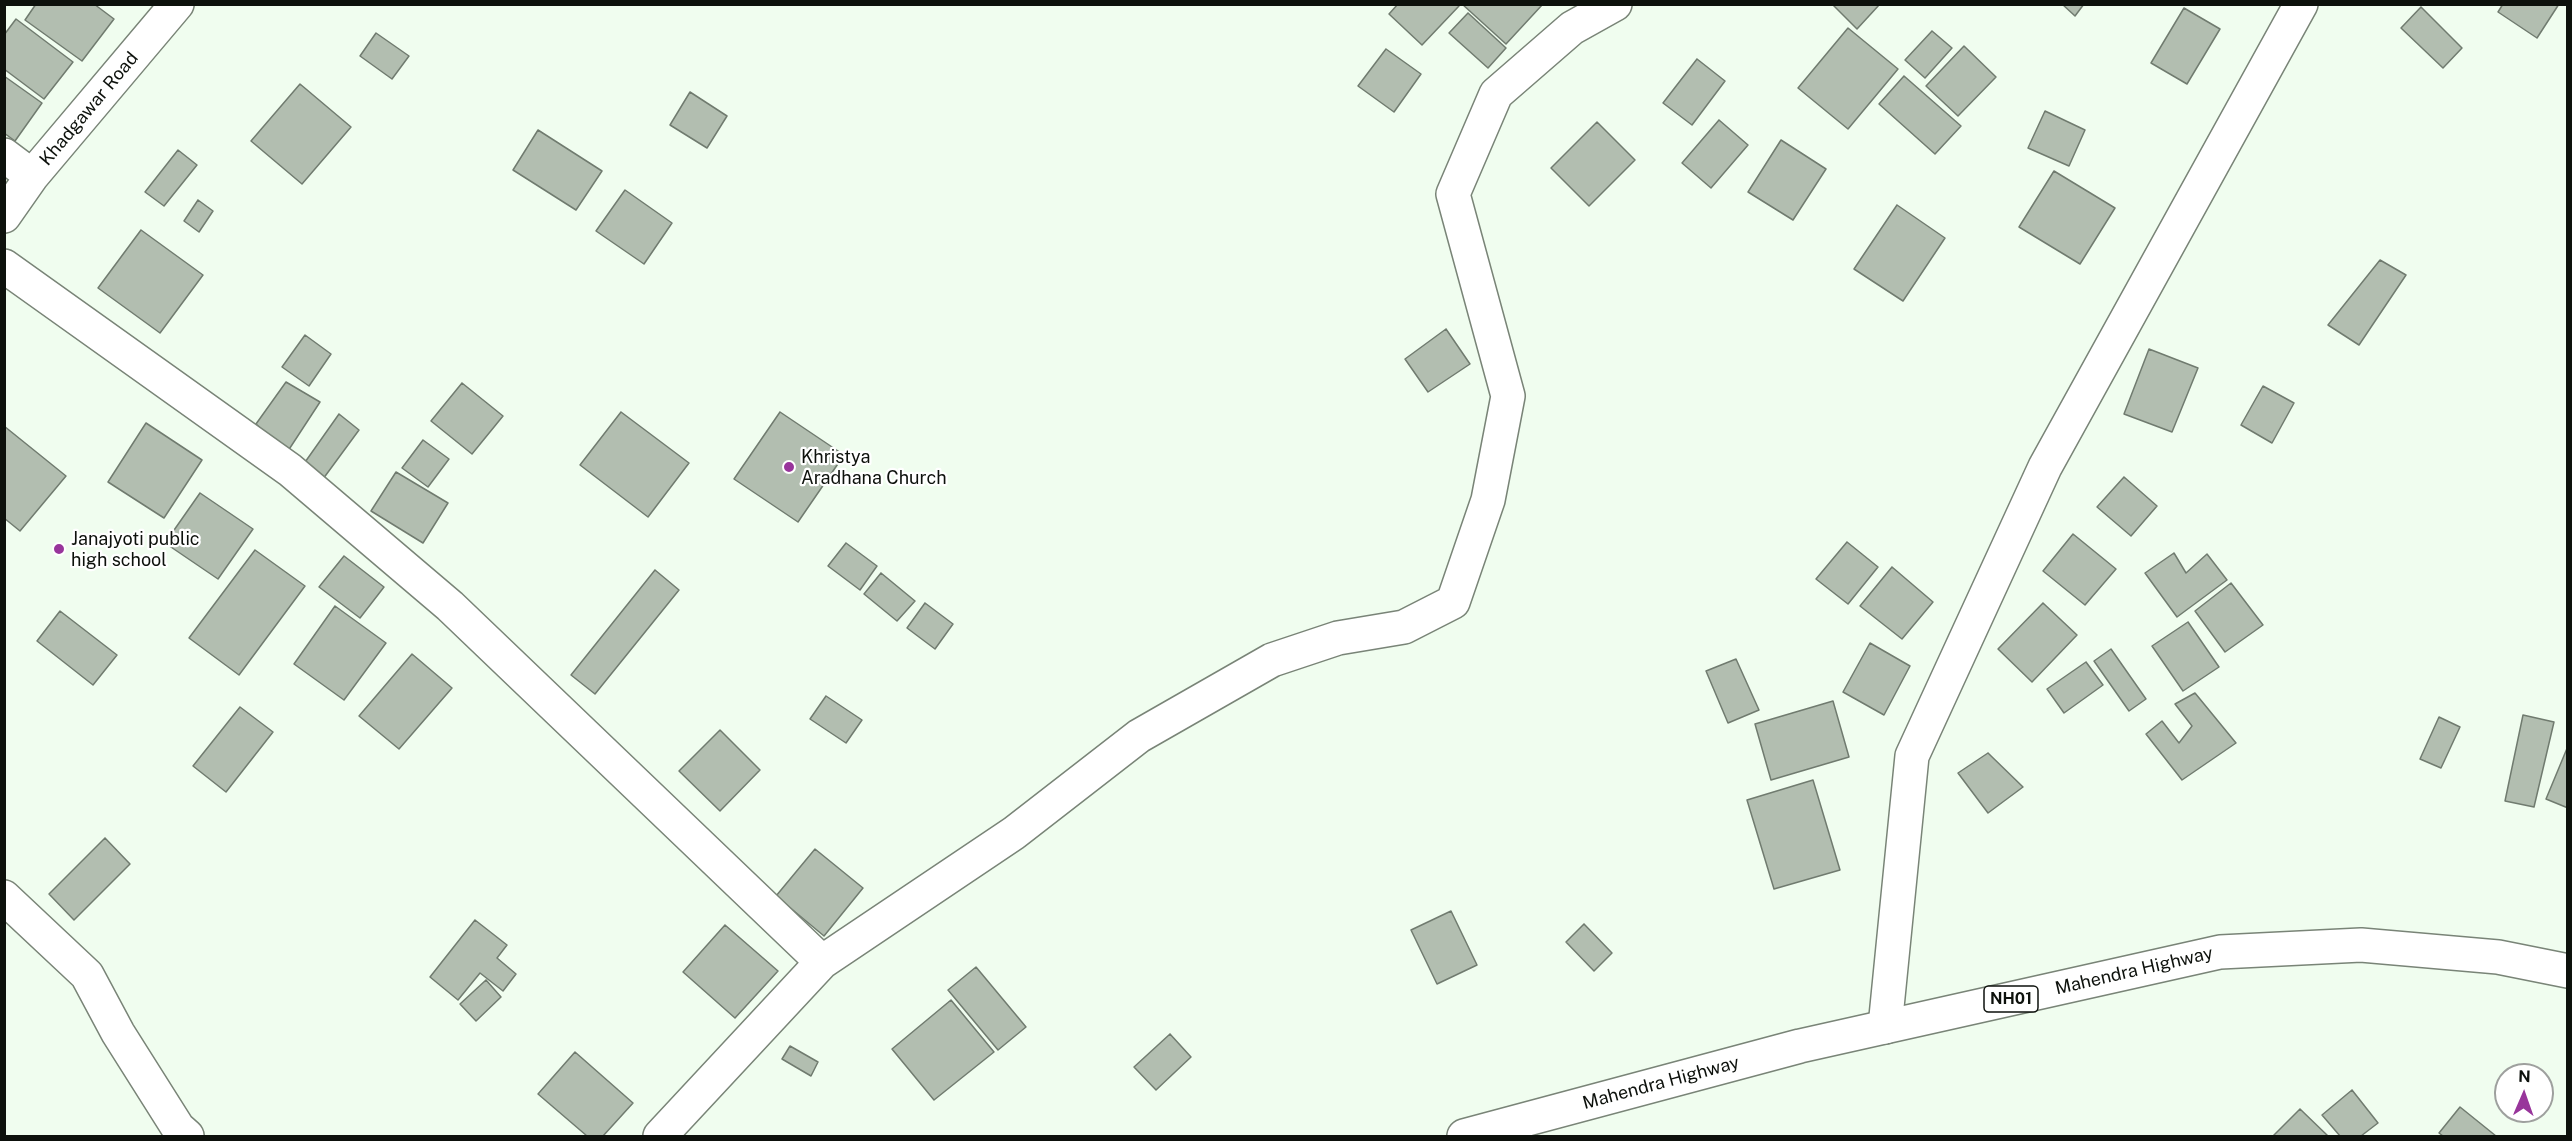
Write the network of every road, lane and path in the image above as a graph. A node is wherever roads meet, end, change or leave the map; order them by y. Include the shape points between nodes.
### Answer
1 (177, 4) edge
2 (1615, 4) edge
3 (2301, 4) edge
4 (4, 155) edge
5 (32, 176) junction
6 (4, 216) edge
7 (4, 266) edge
8 (4, 897) edge
9 (822, 962) junction
10 (2568, 971) edge
11 (1885, 1027) junction
12 (188, 1137) edge
13 (660, 1137) edge
14 (1464, 1137) edge

1 - 5 main road, Khadgawar Road
2 - 9 main road via 1572,28 1496,94 1453,194 1508,396 1488,500 1453,602 1404,627 1338,638 1272,660 1139,736 1014,833
3 - 11 main road via 2045,467 1912,756
4 - 5 main road
5 - 6 main road, Khadgawar Road
7 - 9 main road via 290,470 441,598
8 - 12 main road via 87,975 118,1033 178,1128
9 - 13 main road
10 - 11 main road, Mahendra Highway / NH01 via 2498,957 2361,945 2220,952
11 - 14 main road, Mahendra Highway / NH01 via 1800,1046

